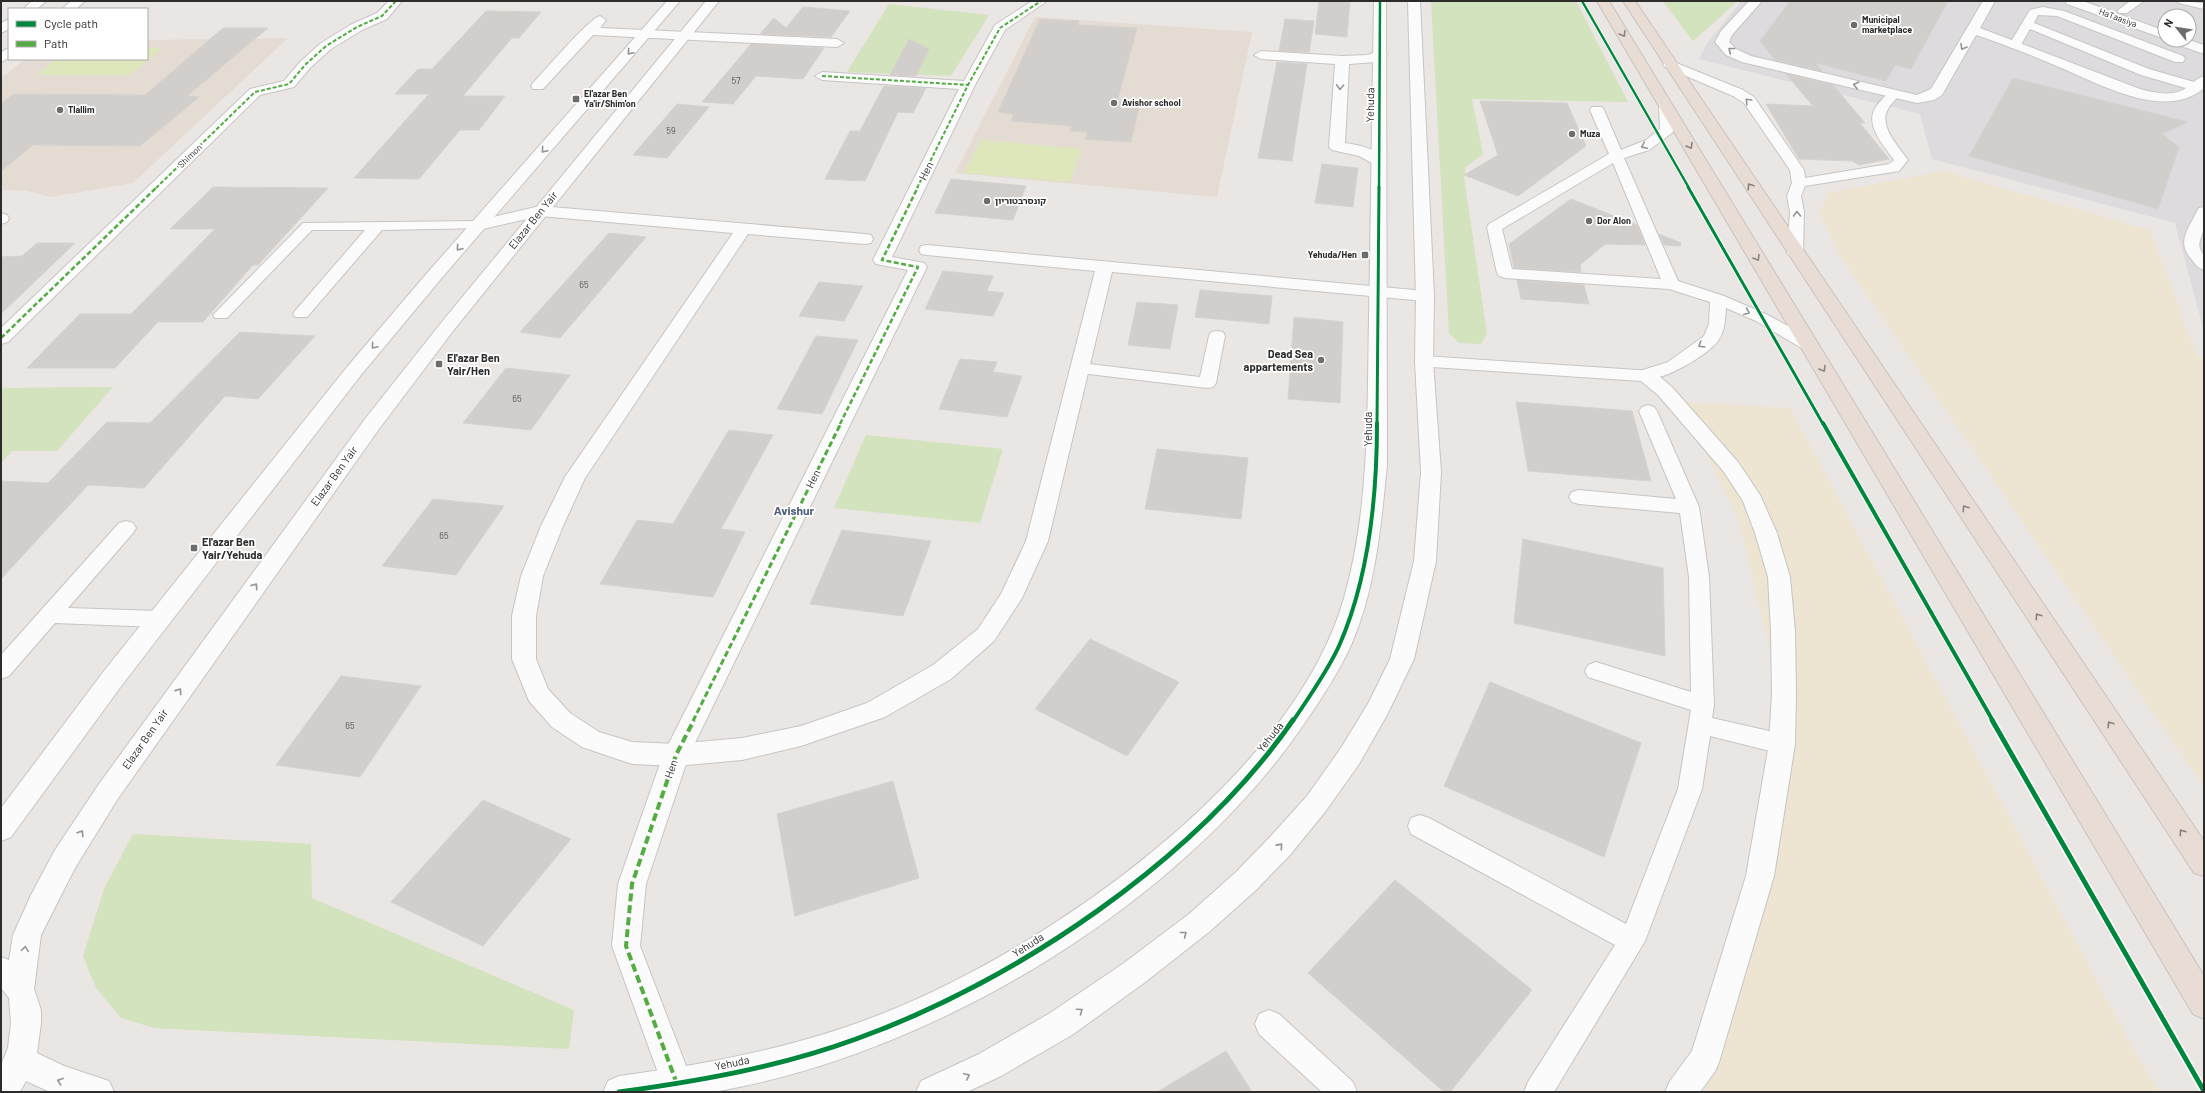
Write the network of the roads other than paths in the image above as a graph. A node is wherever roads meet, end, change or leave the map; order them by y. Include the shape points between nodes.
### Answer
1 (40, 1) edge
2 (79, 1) edge
3 (396, 1) edge
4 (674, 1) edge
5 (712, 1) edge
6 (1041, 1) edge
7 (1380, 1) edge
8 (1414, 1) edge
9 (1603, 1) edge
10 (1628, 1) edge
11 (1756, 1) edge
12 (1989, 1) edge
13 (2071, 1) edge
14 (2095, 1) edge
15 (2138, 1) edge
16 (2183, 1) edge
17 (2204, 6) edge
18 (30, 8) edge
19 (69, 8) edge
20 (2123, 11) junction
21 (602, 18) dead end
22 (2157, 23) edge
23 (2027, 24) junction
24 (1973, 30) junction
25 (589, 31) junction
26 (2157, 32) edge
27 (645, 34) junction
28 (684, 36) junction
29 (837, 43) dead end
30 (2015, 45) junction
31 (1380, 54) junction
32 (1261, 55) dead end
33 (2179, 59) dead end
34 (1342, 60) junction
35 (1669, 64) junction
36 (822, 76) dead end
37 (968, 84) junction
38 (538, 86) dead end
39 (2199, 89) edge
40 (1894, 94) junction
41 (1666, 106) junction
42 (1597, 110) dead end
43 (1617, 155) junction
44 (1379, 162) junction
45 (1799, 183) junction
46 (540, 211) junction
47 (2204, 211) edge
48 (377, 226) junction
49 (478, 226) junction
50 (744, 228) junction
51 (865, 239) dead end
52 (927, 250) dead end
53 (1795, 253) junction
54 (2204, 265) edge
55 (1105, 266) junction
56 (1671, 284) junction
57 (1378, 291) junction
58 (1425, 296) junction
59 (1718, 299) junction
60 (301, 314) dead end
61 (221, 315) dead end
62 (1217, 336) dead end
63 (1, 338) edge
64 (1809, 345) junction
65 (1424, 362) junction
66 (1080, 368) junction
67 (1646, 375) junction
68 (1648, 411) dead end
69 (1579, 497) dead end
70 (1689, 507) junction
71 (126, 528) dead end
72 (50, 615) junction
73 (160, 619) junction
74 (1, 670) edge
75 (1596, 671) dead end
76 (1701, 714) junction
77 (1782, 744) junction
78 (676, 755) junction
79 (1420, 826) dead end
80 (1, 829) edge
81 (2204, 864) edge
82 (1632, 941) junction
83 (10, 979) edge
84 (2204, 1004) edge
85 (1269, 1024) dead end
86 (20, 1060) junction
87 (677, 1084) junction
88 (2, 1092) edge
89 (98, 1092) edge
90 (619, 1092) edge
91 (932, 1092) edge
92 (1343, 1092) edge
93 (1538, 1092) edge
94 (1680, 1092) edge

1 - 18 street
2 - 19 street
3 - 63 street, Shimon via 382,16 357,27 326,46 289,84 256,92
4 - 27 street
5 - 28 street, Elazar Ben Yair
6 - 37 street, Hen via 1000,28
7 - 31 street, Yehuda
8 - 58 street
9 -> 41 highway
10 - 35 highway
40 -> 11 street via 1747,60 1731,52 1722,42 1726,34
12 - 24 street
13 - 26 street, HaTaasiya
14 - 20 street, HaTaasiya
15 - 20 lane
16 - 17 lane
20 - 22 street, HaTaasiya
21 - 25 street
23 - 30 lane
23 - 33 lane via 2034,12 2043,10 2060,13
23 - 39 lane via 2145,72
24 - 30 street
24 -> 40 street via 1938,92 1929,97 1916,99
25 - 27 street
25 - 38 street
27 - 28 street
27 -> 49 street
28 - 29 street
28 - 46 street, Elazar Ben Yair
30 - 39 street via 2123,88 2154,96 2177,97
31 - 34 street via 1371,59
31 - 44 street, Yehuda
32 - 34 street
34 -> 44 street via 1336,147 1362,151
45 -> 35 lane via 1797,170 1749,100
53 -> 35 highway
36 - 37 street
37 - 78 street, Hen via 882,260 918,267
40 - 45 lane via 1880,111 1880,123 1886,139 1901,160 1894,168
41 -> 43 lane via 1667,130 1660,139 1631,153
41 -> 64 highway
42 - 43 lane
43 - 56 lane
43 - 56 lane via 1494,227 1505,273
44 - 57 street, Yehuda
53 -> 45 lane via 1797,212 1794,196
46 - 49 street
46 - 50 street
83 -> 46 street, Elazar Ben Yair via 41,904 65,859 108,792 372,424
47 - 54 lane via 2191,240 2192,251
48 - 49 lane
48 - 60 lane
48 - 61 lane via 308,226
49 -> 73 street via 354,372
50 - 51 street
50 - 78 street via 575,477 532,576 524,616 524,659 538,694 561,720 591,740 632,753
52 - 55 street
81 -> 53 highway
55 - 57 street
55 - 66 street
56 - 59 lane
57 - 58 street
57 - 87 street, Yehuda via 1377,465 1365,556 1342,639 1291,725 1258,767 1193,835 1150,871 1089,916 1020,961 958,996 825,1050 748,1070
58 - 65 street
59 -> 64 lane via 1762,318
59 -> 67 lane via 1717,324 1711,339 1674,366
62 - 66 lane via 1207,383
64 -> 84 highway
65 - 67 street
91 -> 65 street via 990,1065 1061,1024 1134,973 1199,922 1246,881 1280,846 1316,804 1350,756 1402,659 1425,561 1431,472
66 - 78 street via 1037,541 1011,598 986,635 942,672 876,710 801,736 742,749
67 - 77 street via 1665,391 1731,467 1753,500 1766,533 1779,577 1783,631
68 - 70 lane
69 - 70 lane
70 - 76 lane via 1699,577
71 - 72 lane
72 - 73 lane
72 - 74 lane
73 - 80 street
75 - 76 lane
76 - 77 lane
76 - 82 lane via 1690,789
77 - 94 street via 1760,876 1704,1059
78 - 87 street, Hen via 632,884 626,946
79 - 82 lane
82 - 93 lane
83 - 86 street via 28,1020
85 - 92 lane
86 - 88 street
89 -> 86 street via 45,1076
87 - 90 street, Yehuda

